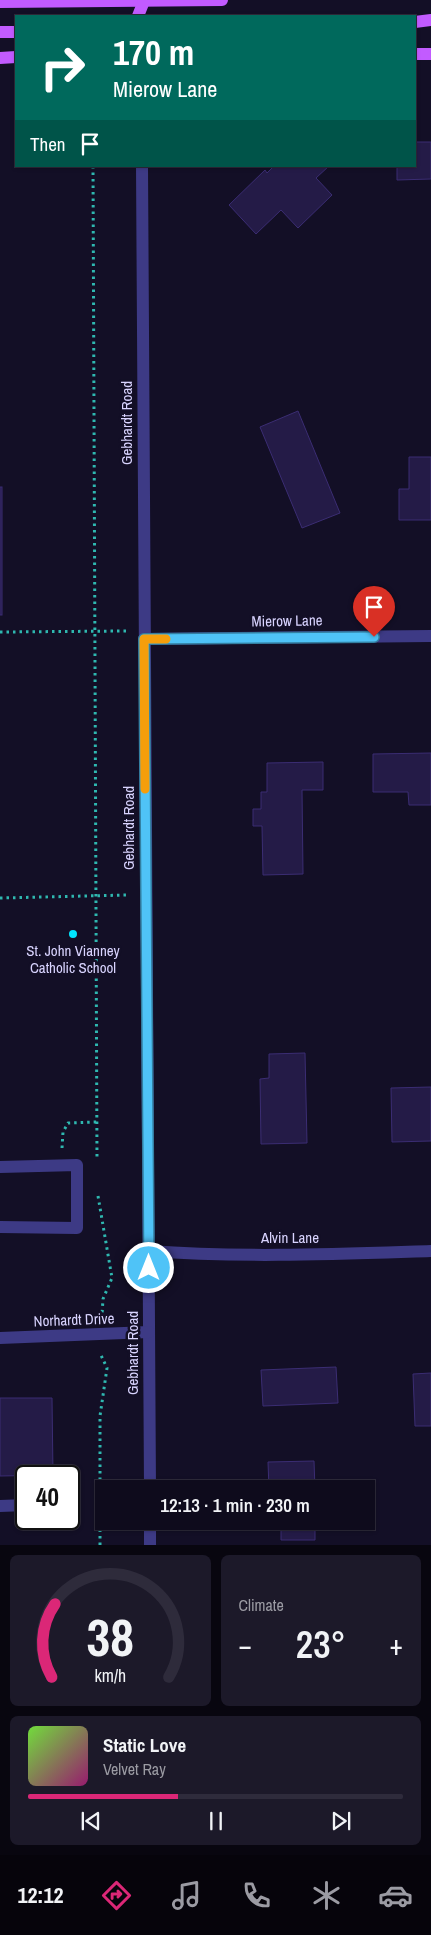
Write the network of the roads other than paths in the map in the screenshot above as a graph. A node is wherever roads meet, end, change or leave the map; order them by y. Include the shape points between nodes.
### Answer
1 (222, 0) edge
2 (144, 1) edge
3 (0, 2) edge
4 (138, 15) edge
5 (143, 15) edge
6 (431, 20) edge
7 (416, 22) edge
8 (0, 32) edge
9 (15, 32) edge
10 (416, 54) edge
11 (431, 54) edge
12 (15, 57) edge
13 (0, 58) edge
14 (142, 167) edge
15 (144, 635) junction
16 (431, 636) edge
17 (0, 1167) edge
18 (0, 1227) edge
19 (149, 1251) junction
20 (431, 1251) edge
21 (149, 1332) junction
22 (0, 1338) edge
23 (150, 1480) edge
24 (15, 1505) edge
25 (0, 1506) edge
26 (150, 1530) edge
27 (150, 1545) edge

1 - 2 main road
2 - 3 main road
2 - 4 main road
2 - 5 street
6 - 7 main road
8 - 9 main road
10 - 11 main road
12 - 13 main road
14 - 15 street, Gebhardt Road
15 - 16 street, Mierow Lane
15 - 19 street, Gebhardt Road
17 - 18 street via 76,1165 77,1228
19 - 20 street, Alvin Lane via 202,1255
19 - 21 street, Gebhardt Road
21 - 22 street, Norhardt Drive
21 - 23 street, Gebhardt Road
24 - 25 street
26 - 27 street

